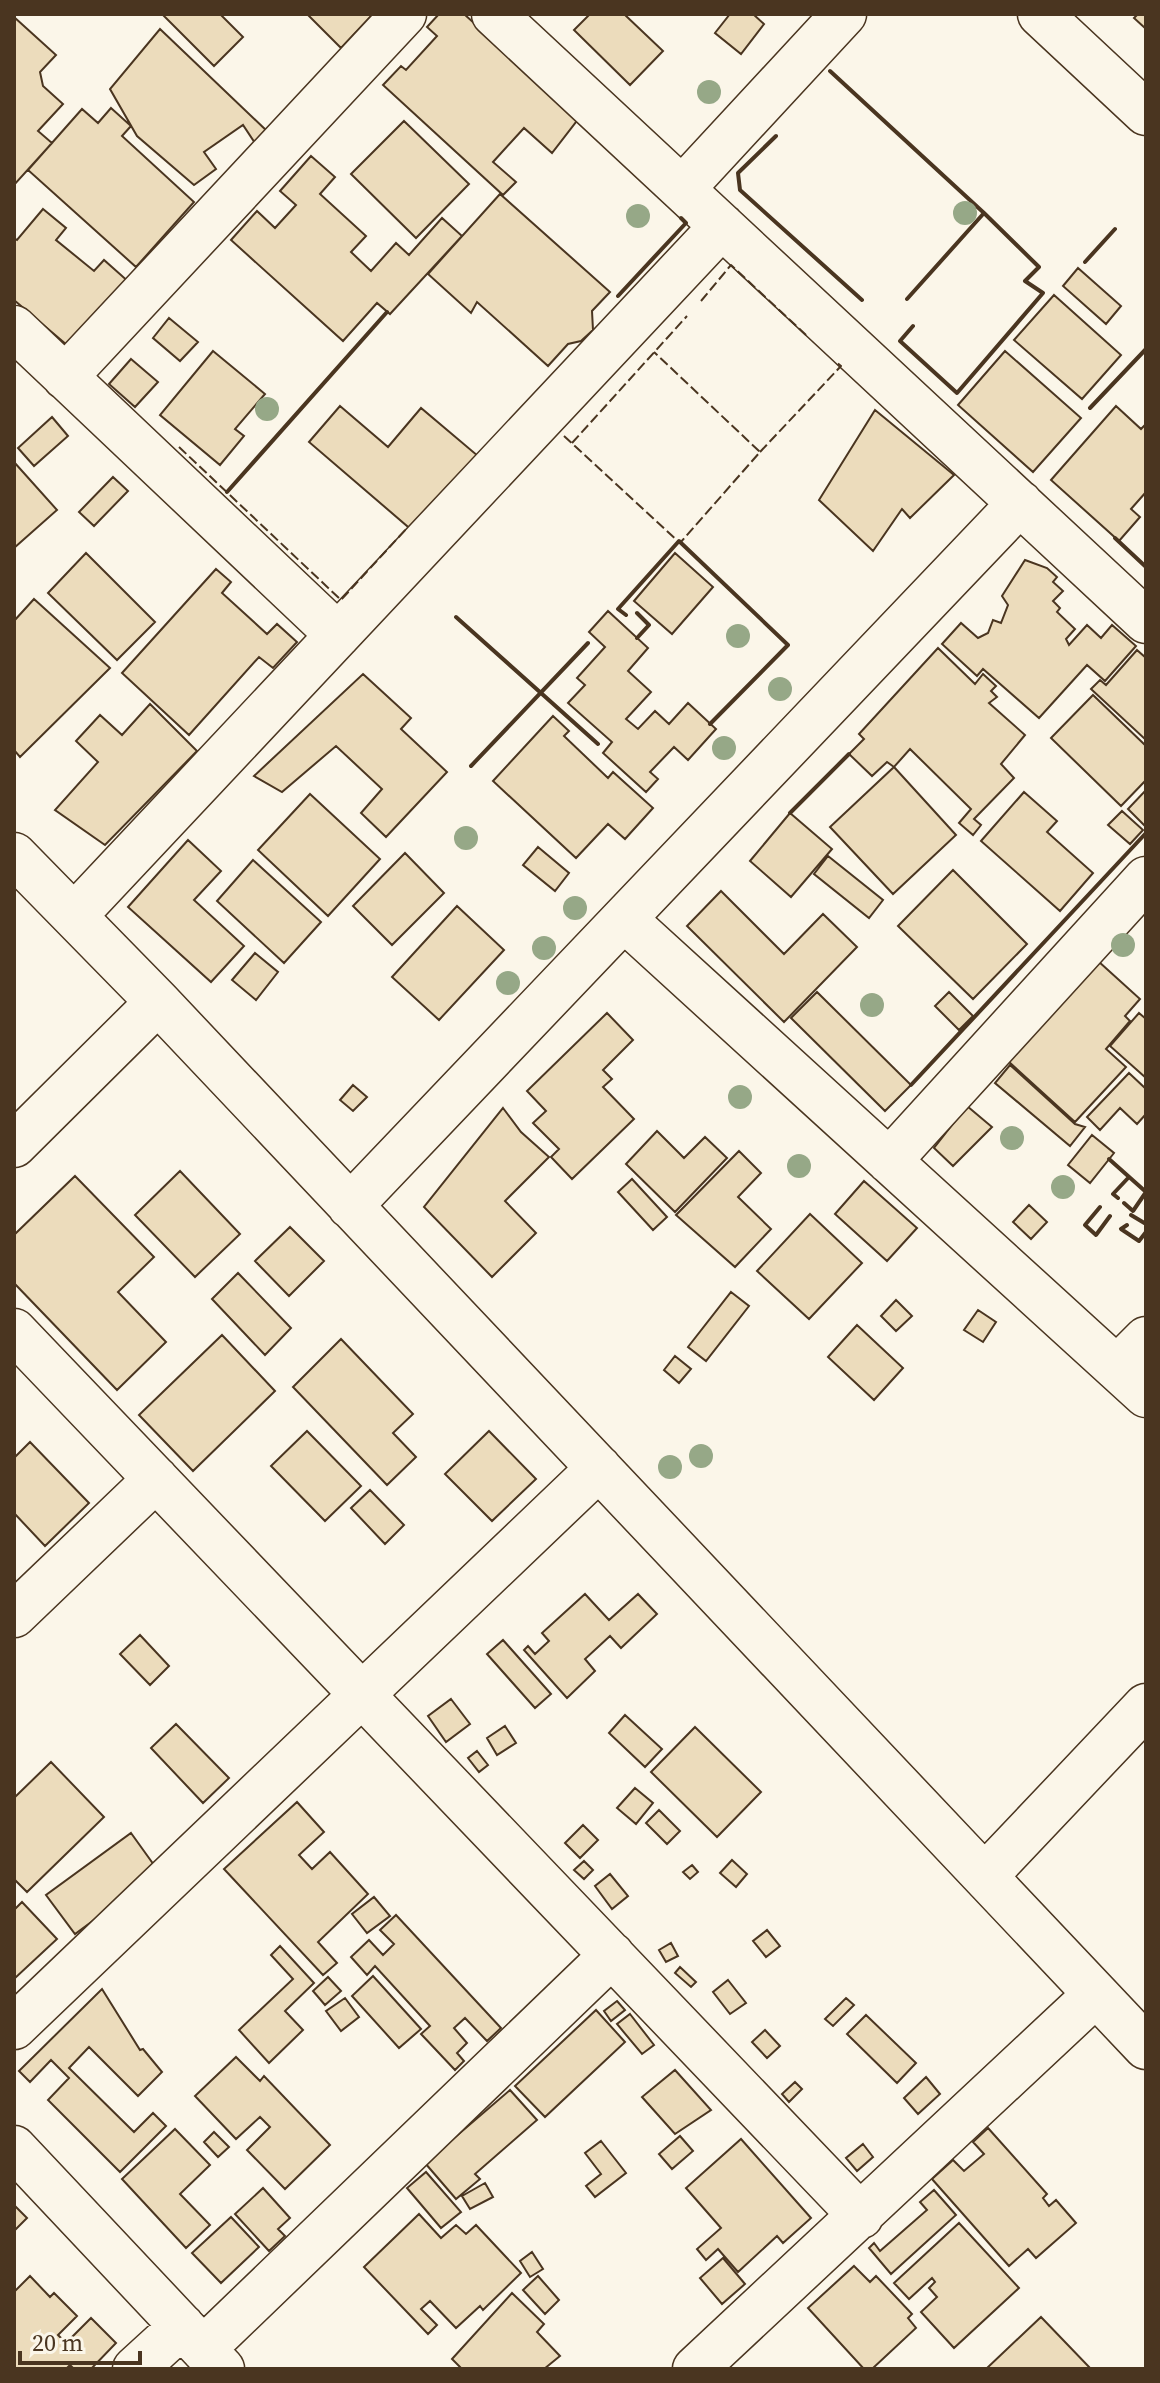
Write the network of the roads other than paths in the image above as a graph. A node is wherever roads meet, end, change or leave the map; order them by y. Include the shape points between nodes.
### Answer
1 (404, 14) edge
2 (494, 14) edge
3 (844, 14) edge
4 (1040, 14) edge
5 (1146, 113) edge
6 (682, 189) junction
7 (722, 226) junction
8 (14, 328) edge
9 (65, 377) junction
10 (1020, 503) junction
11 (1146, 621) edge
12 (338, 635) junction
13 (14, 855) edge
14 (1146, 879) edge
15 (75, 915) junction
16 (624, 919) junction
17 (158, 1002) junction
18 (14, 1145) edge
19 (889, 1161) junction
20 (350, 1206) junction
21 (14, 1331) edge
22 (1136, 1367) edge
23 (599, 1468) junction
24 (156, 1479) junction
25 (14, 1615) edge
26 (363, 1695) junction
27 (1146, 1706) edge
28 (985, 1876) junction
29 (612, 1955) junction
30 (1096, 1994) junction
31 (14, 2027) edge
32 (1146, 2047) edge
33 (14, 2148) edge
34 (861, 2216) junction
35 (202, 2348) edge
36 (135, 2369) edge
37 (695, 2369) edge

1 - 9 street
2 - 6 street
3 - 6 street
4 - 5 street
6 - 7 street
7 - 10 street
7 - 12 street
8 - 9 street
9 - 12 street
10 - 11 street
10 - 16 street
12 - 15 street
13 - 15 street
14 - 19 street
15 - 17 street
16 - 19 street
16 - 20 street
17 - 18 street
17 - 20 street
19 - 22 street
20 - 23 street
21 - 24 street
23 - 26 street
23 - 28 street
24 - 25 street
24 - 26 street
26 - 29 street
26 - 31 street
27 - 28 street
28 - 30 street
29 - 34 street
29 - 35 street
30 - 32 street
30 - 34 street
33 - 35 street
34 - 37 street
35 - 36 street

